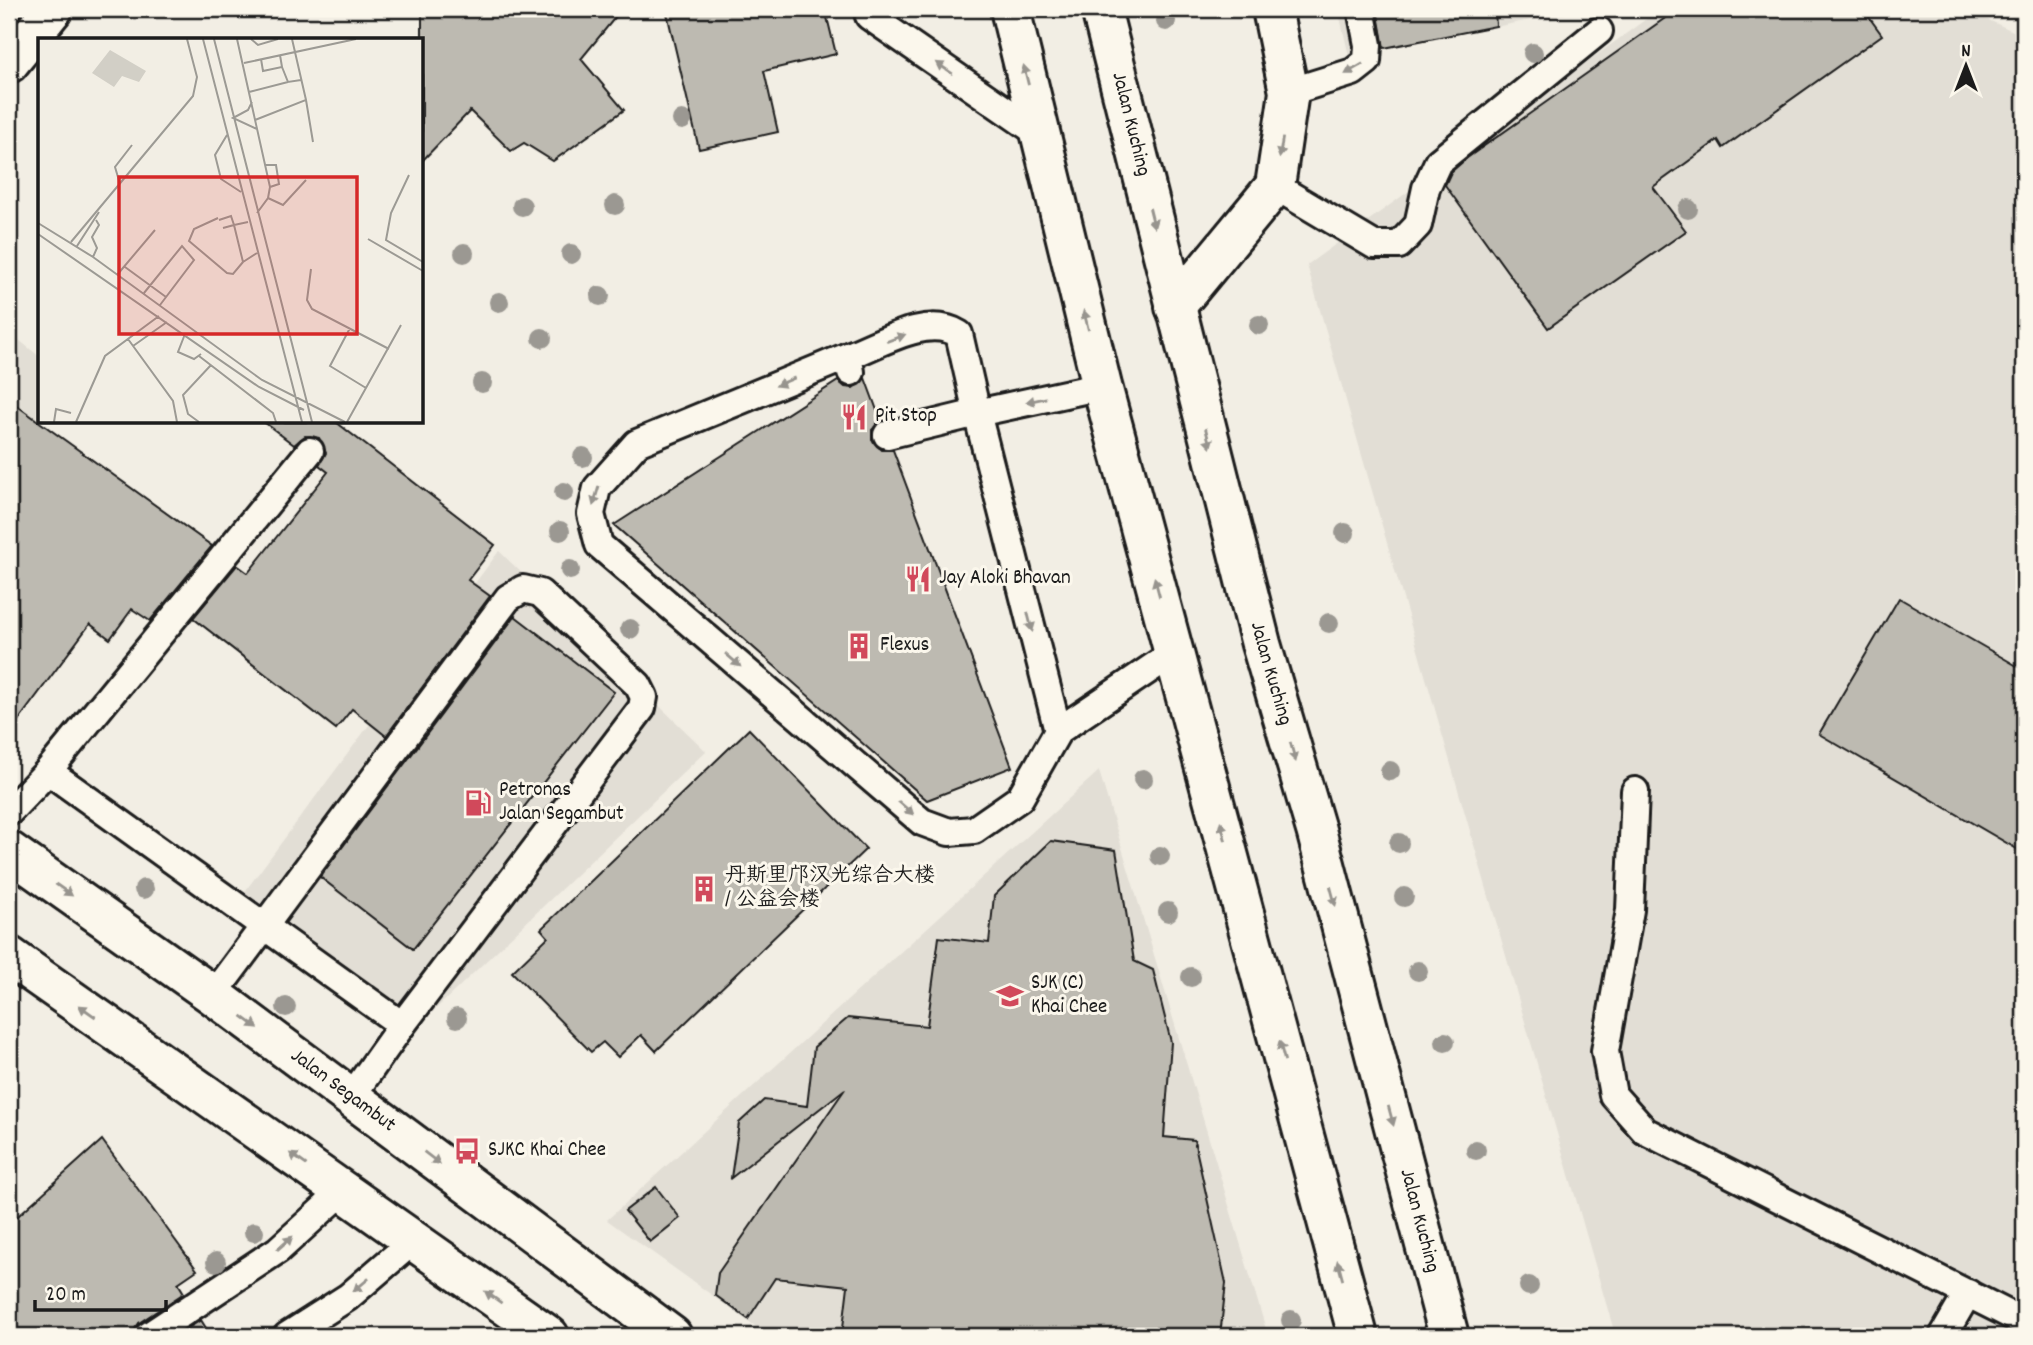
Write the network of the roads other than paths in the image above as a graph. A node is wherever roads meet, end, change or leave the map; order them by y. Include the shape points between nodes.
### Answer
1 (53, 9) edge
2 (867, 9) edge
3 (1010, 9) edge
4 (1101, 9) edge
5 (1272, 9) edge
6 (1361, 9) edge
7 (1599, 32) dead end
8 (9, 63) edge
9 (1289, 92) junction
10 (1041, 135) junction
11 (1275, 186) junction
12 (1175, 307) junction
13 (1102, 386) junction
14 (977, 413) junction
15 (887, 435) dead end
16 (310, 451) dead end
17 (1175, 652) junction
18 (1058, 732) junction
19 (48, 771) junction
20 (1635, 791) dead end
21 (9, 813) edge
22 (9, 851) edge
23 (265, 927) junction
24 (9, 956) edge
25 (213, 995) junction
26 (402, 1025) junction
27 (351, 1097) junction
28 (343, 1191) junction
29 (413, 1241) junction
30 (1968, 1293) junction
31 (2024, 1322) edge
32 (148, 1336) edge
33 (288, 1336) edge
34 (549, 1336) edge
35 (672, 1336) edge
36 (1358, 1336) edge
37 (1449, 1336) edge
38 (1943, 1336) edge

1 - 8 main road
10 -> 2 lane via 869,16
10 -> 3 main road
4 -> 12 main road, Jalan Kuching
5 - 9 main road
6 -> 9 lane via 1367,61 1353,72
7 - 11 lane via 1438,162 1426,188 1418,225 1399,245 1374,245
9 -> 11 main road
13 -> 10 main road
11 - 12 main road
12 -> 37 main road, Jalan Kuching via 1261,644 1316,830
13 -> 14 lane
17 -> 13 main road
14 - 15 lane
14 -> 18 lane
14 - 18 lane via 959,334 948,326 929,326 849,364 637,443 597,488 592,514 600,545 922,822 949,832 974,830 1020,797
16 - 19 lane
17 - 18 lane
36 -> 17 main road
19 - 21 lane
19 - 23 lane
20 - 30 lane via 1630,910 1605,1051 1613,1095 1645,1131
22 -> 25 main road, Jalan Segambut
23 - 25 lane
23 - 26 lane
23 - 26 lane via 508,598 523,589 540,593 638,685 644,697 642,708
28 -> 24 main road
25 -> 27 main road, Jalan Segambut
26 - 27 lane
27 -> 35 main road, Jalan Segambut
28 - 29 main road
32 -> 28 lane via 278,1250
29 -> 33 lane via 348,1297
34 -> 29 main road
30 - 31 lane
30 - 38 lane

